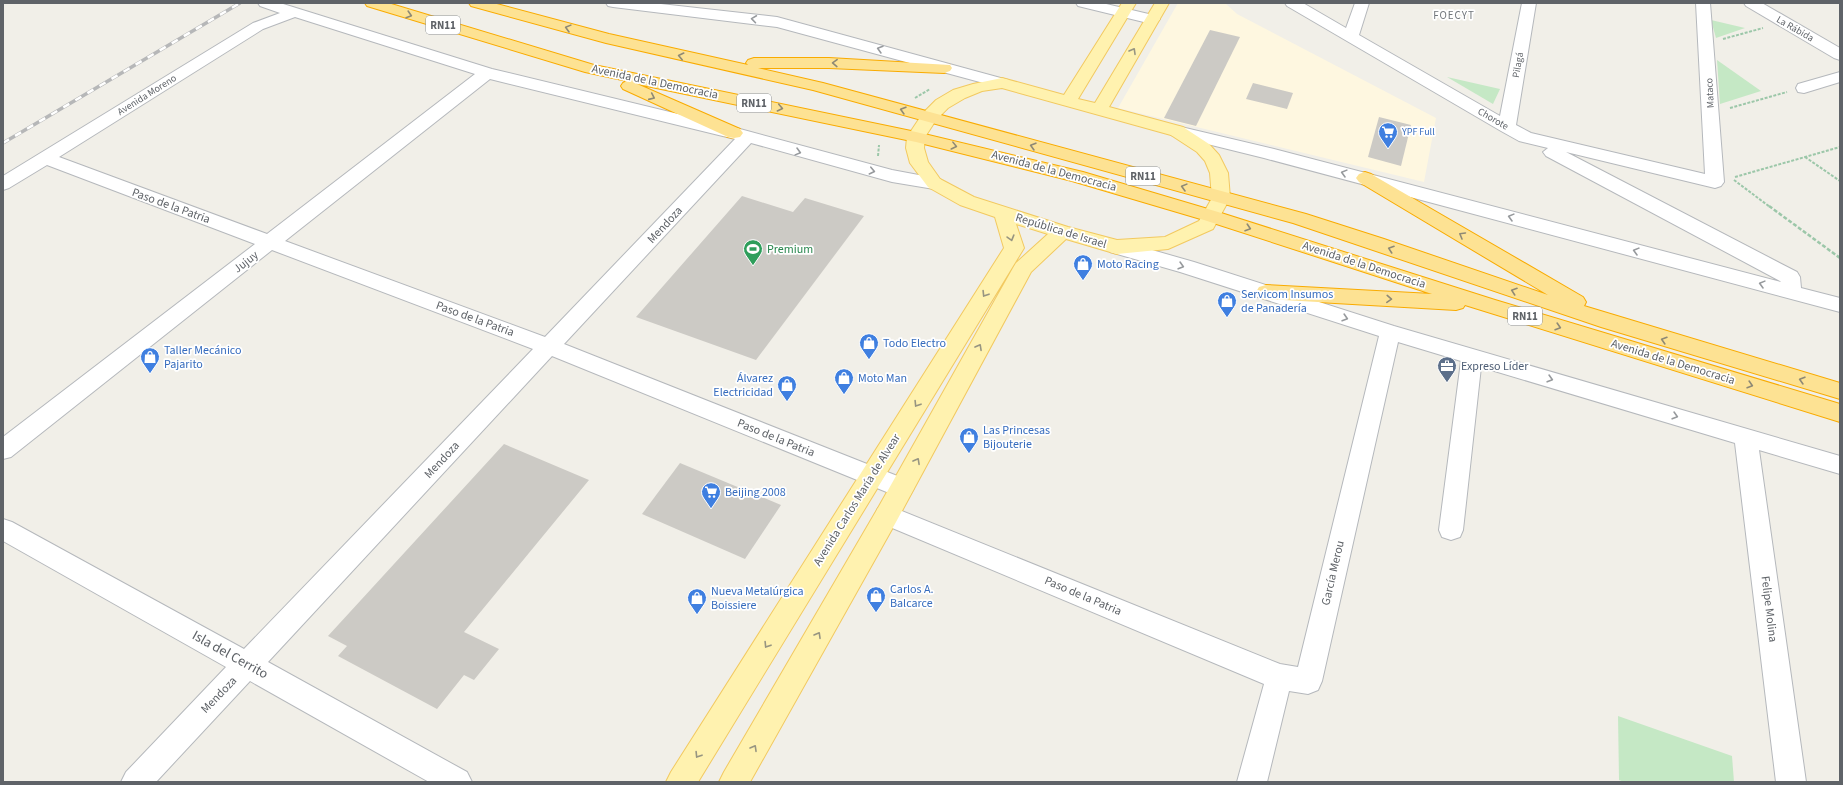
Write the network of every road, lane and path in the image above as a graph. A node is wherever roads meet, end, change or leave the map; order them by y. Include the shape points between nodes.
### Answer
1 (265, 3) edge
2 (372, 3) edge
3 (476, 3) edge
4 (613, 3) edge
5 (1083, 3) edge
6 (1162, 3) edge
7 (1292, 3) edge
8 (1362, 3) edge
9 (1529, 3) edge
10 (1703, 3) edge
11 (1751, 3) edge
12 (1126, 8) edge
13 (293, 13) junction
14 (1146, 13) edge
15 (1784, 23) junction
16 (1351, 37) junction
17 (1122, 42) junction
18 (1707, 43) junction
19 (1840, 55) edge
20 (719, 63) junction
21 (944, 68) junction
22 (591, 69) junction
23 (487, 73) junction
24 (1840, 77) edge
25 (1081, 81) junction
26 (1002, 83) junction
27 (1804, 88) joint
28 (1109, 93) junction
29 (1068, 100) junction
30 (1100, 109) junction
31 (1711, 113) junction
32 (929, 117) junction
33 (1506, 127) junction
34 (1178, 131) junction
35 (740, 135) junction
36 (916, 137) junction
37 (1525, 137) junction
38 (1840, 147) edge
39 (1805, 157) junction
40 (45, 158) junction
41 (1365, 178) junction
42 (1840, 181) edge
43 (1715, 182) joint
44 (934, 183) junction
45 (3, 184) edge
46 (1221, 198) junction
47 (1004, 214) junction
48 (1211, 216) junction
49 (1062, 232) junction
50 (271, 243) junction
51 (1117, 247) junction
52 (1840, 258) edge
53 (1266, 292) junction
54 (1792, 292) junction
55 (1488, 305) junction
56 (1840, 305) edge
57 (1617, 326) junction
58 (1390, 332) junction
59 (550, 347) junction
60 (1472, 356) junction
61 (1840, 391) edge
62 (1840, 413) edge
63 (1746, 437) junction
64 (3, 450) edge
65 (1840, 465) edge
66 (872, 476) junction
67 (902, 488) junction
68 (887, 515) junction
69 (3, 530) edge
70 (1451, 530) dead end
71 (248, 665) junction
72 (1279, 677) junction
73 (136, 782) edge
74 (457, 782) edge
75 (681, 782) edge
76 (734, 782) edge
77 (1252, 782) edge
78 (1791, 782) edge

1 - 13 street
2 -> 22 highway, Avenida de la Democracia / RN11
20 -> 3 highway, Avenida de la Democracia / RN11 via 606,38
21 -> 4 street via 814,30 777,22
5 - 12 street
6 - 14 main road
7 - 16 street, Chorote
8 - 16 street
9 - 33 street, Pilagá
10 - 18 street, Mataco
11 - 15 street, La Rábida
12 - 14 street
12 - 25 main road
13 - 23 street
13 - 40 street, Avenida Moreno via 258,26
14 - 17 main road
28 -> 14 main road
15 - 18 path
15 - 19 street, La Rábida
16 - 33 street, Chorote
17 - 25 main road
17 - 28 main road
18 - 31 street, Mataco
21 -> 20 highway via 829,62
32 -> 20 highway, Avenida de la Democracia / RN11 via 817,86
21 - 26 street
22 -> 35 highway
22 -> 36 highway, Avenida de la Democracia / RN11
23 - 35 street
23 - 50 street, Jujuy
24 - 27 street
25 - 29 main road
26 - 29 main road
26 - 32 main road via 959,94 942,104
27 - 31 path
28 - 30 main road
29 - 30 main road
30 - 34 main road
31 - 43 street, Mataco
32 - 36 main road
46 -> 32 highway, Avenida de la Democracia / RN11
33 - 37 street, Chorote
41 -> 34 street
34 - 46 main road via 1203,148 1213,159 1220,173
35 -> 44 street via 892,176
35 - 59 street, Mendoza
36 - 44 main road via 915,148 919,163
36 -> 48 highway, Avenida de la Democracia / RN11 via 1077,176
37 - 43 street, Chorote
37 - 54 street via 1790,277
38 - 39 path
39 - 42 path
39 - 52 path via 1731,178
40 - 45 street, Avenida Moreno
40 - 50 street, Paso de la Patria
54 -> 41 street
57 -> 41 highway
44 - 47 main road via 967,201
46 - 48 main road
57 -> 46 highway, Avenida de la Democracia / RN11 via 1320,225 1263,207
47 - 49 main road, República de Israel
47 -> 66 main road, Avenida Carlos María de Alvear via 1014,248
48 - 51 main road via 1206,225 1168,243
48 -> 55 highway, Avenida de la Democracia / RN11
49 - 51 main road, República de Israel
67 -> 49 main road via 1023,268
50 - 59 street, Paso de la Patria
50 - 64 street, Jujuy
51 -> 53 street
53 -> 55 highway
53 -> 58 street
54 - 56 street
55 -> 62 highway, Avenida de la Democracia / RN11
61 -> 57 highway, Avenida de la Democracia / RN11
58 - 60 street
58 - 72 street, García Merou via 1308,681
59 - 66 street, Paso de la Patria
59 - 71 street, Mendoza
60 -> 63 street
60 - 70 street
63 - 65 street
63 - 78 street, Felipe Molina
66 - 67 street, Paso de la Patria
66 -> 75 main road, Avenida Carlos María de Alvear
67 - 68 main road
68 - 72 street, Paso de la Patria
76 -> 68 main road
69 - 71 street, Isla del Cerrito
71 - 73 street, Mendoza
71 - 74 street, Isla del Cerrito
72 - 77 street

